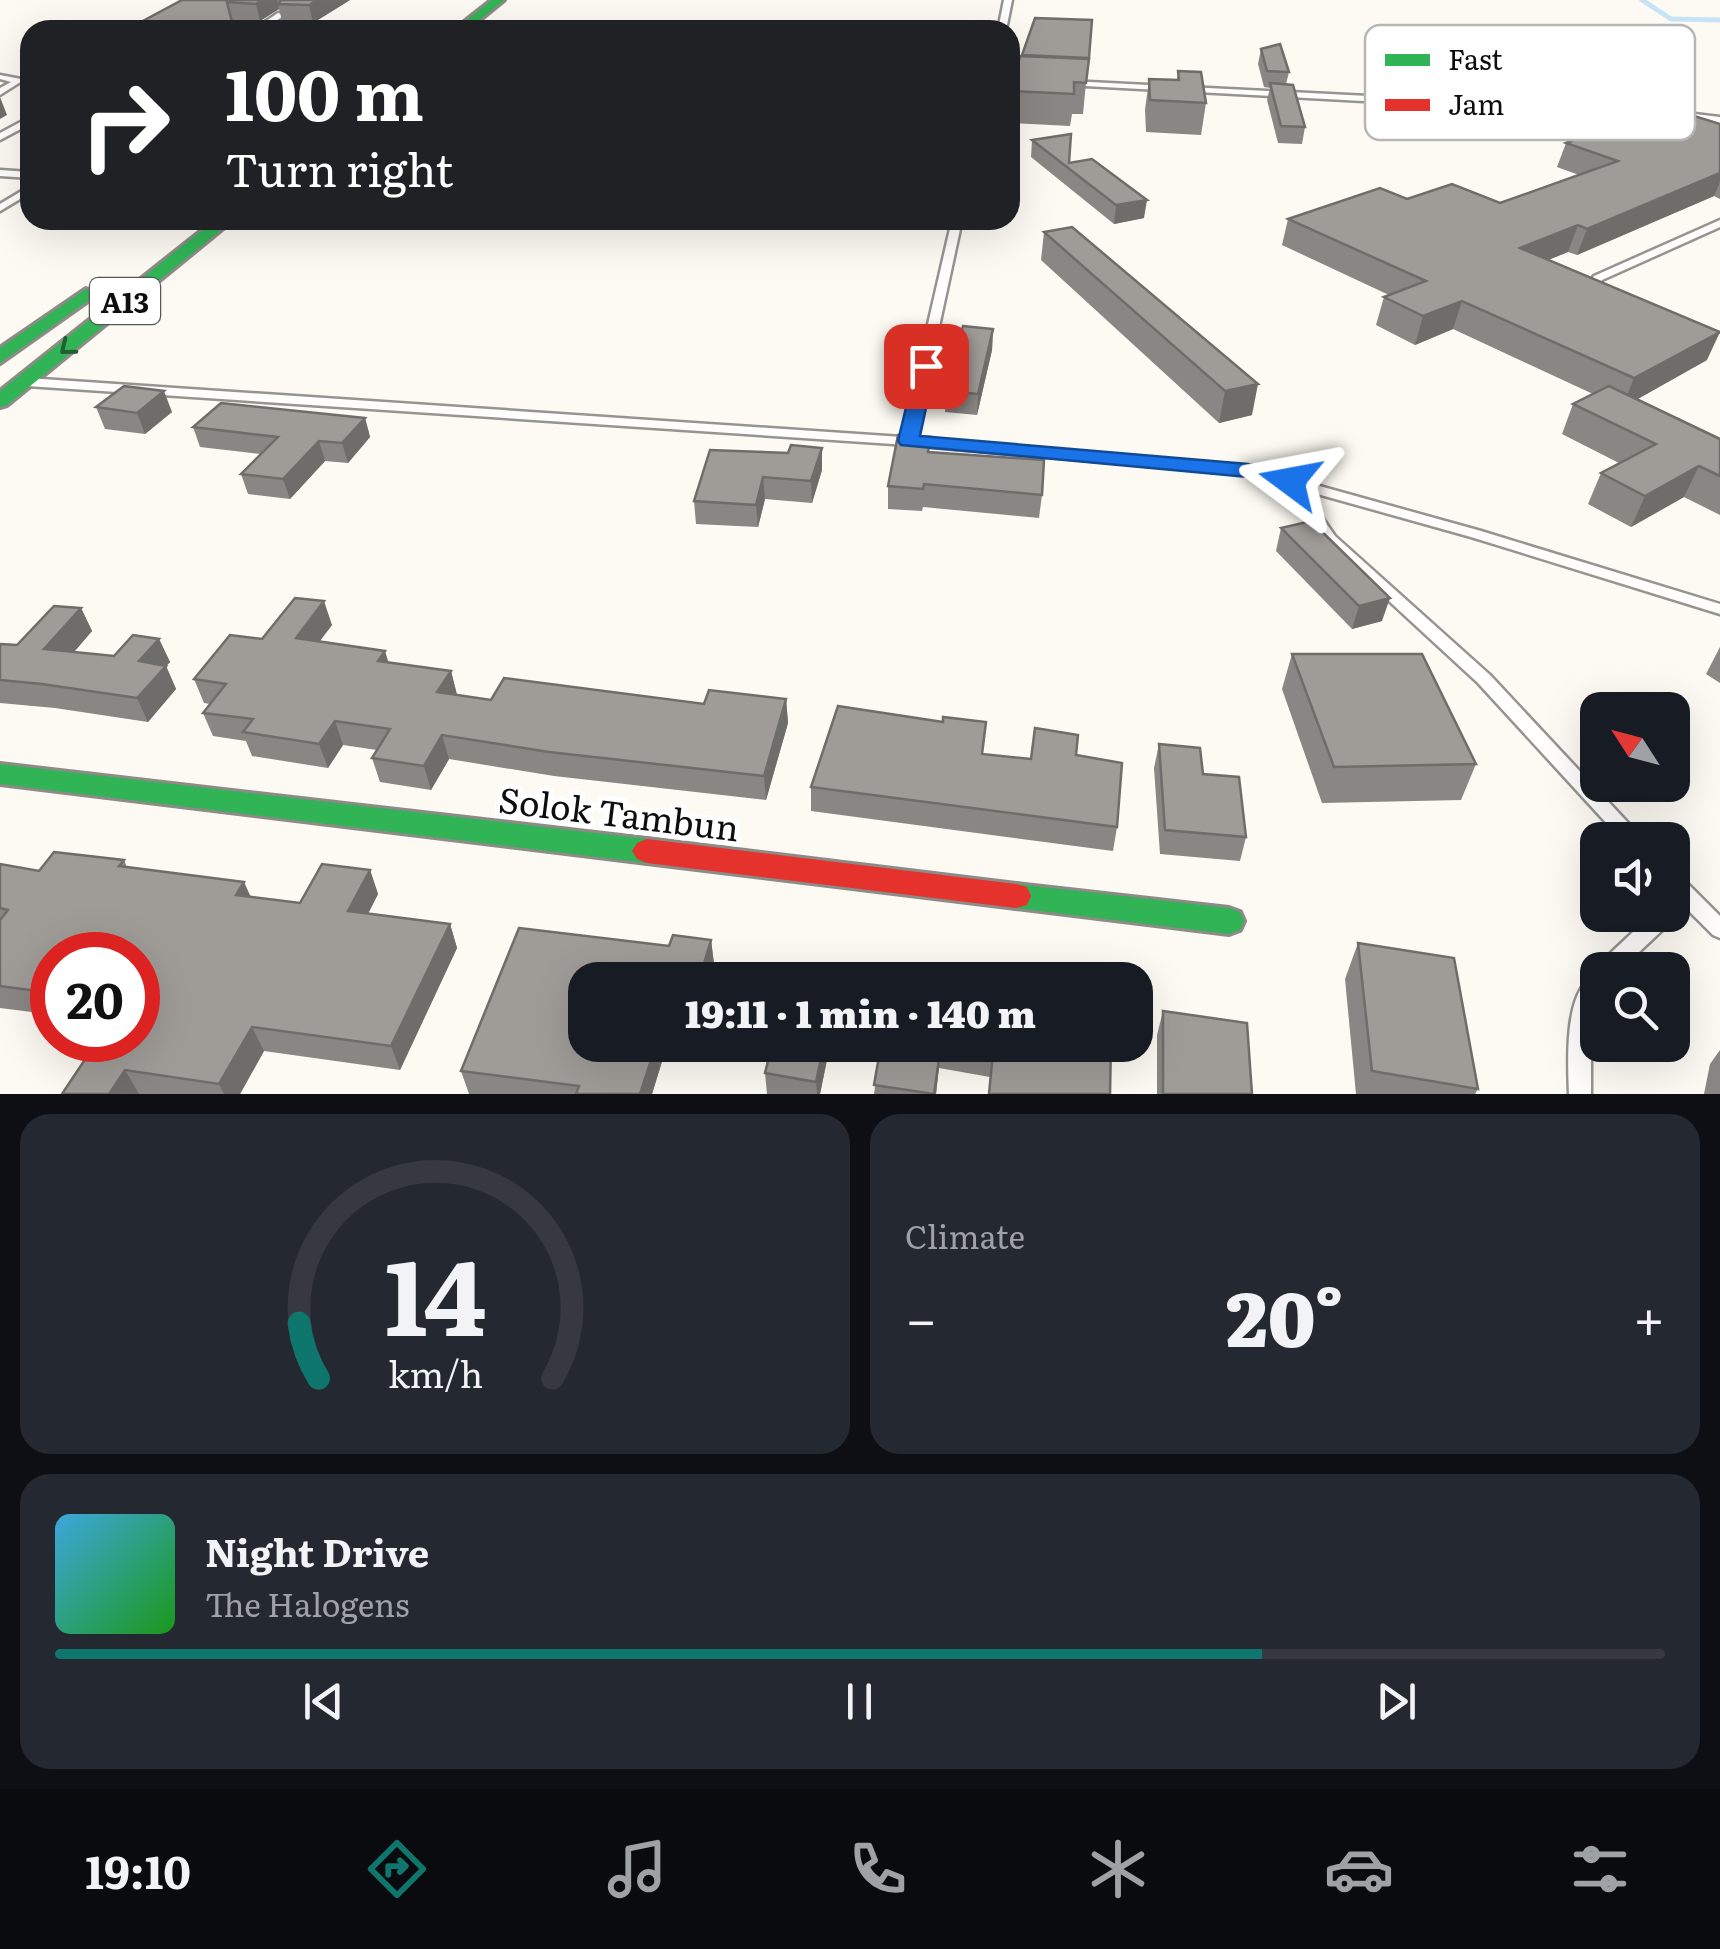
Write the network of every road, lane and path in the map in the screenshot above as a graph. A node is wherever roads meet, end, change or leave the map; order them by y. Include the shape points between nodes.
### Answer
1 (475, 0) edge
2 (499, 0) edge
3 (282, 16) edge
4 (275, 20) edge
5 (449, 20) edge
6 (473, 20) edge
7 (0, 77) edge
8 (1048, 82) edge
9 (0, 92) edge
10 (1365, 99) edge
11 (1695, 118) edge
12 (1720, 120) edge
13 (1720, 223) edge
14 (212, 230) edge
15 (955, 230) edge
16 (110, 277) dead end
17 (1621, 300) edge
18 (0, 356) edge
19 (25, 382) junction
20 (0, 401) edge
21 (908, 441) junction
22 (1290, 481) junction
23 (1720, 610) edge
24 (0, 774) edge
25 (1617, 822) edge
26 (1690, 910) edge
27 (1229, 921) dead end
28 (1720, 930) edge
29 (1647, 932) edge
30 (1625, 952) edge
31 (1580, 1033) edge
32 (1580, 1094) edge

1 - 5 main road
2 - 6 main road
3 - 4 lane
7 - 9 lane via 18,81
8 - 10 lane
11 - 12 lane
13 - 17 lane via 1598,278 1594,285
14 -> 19 main road, A13
15 - 21 lane
16 - 18 main road, A13
19 - 20 main road, A13
19 - 21 lane
21 - 22 lane via 1248,470
22 - 23 lane
22 - 25 lane via 1330,539 1484,679
24 - 27 main road, Solok Tambun
26 - 28 lane
29 - 30 lane
31 - 32 lane

